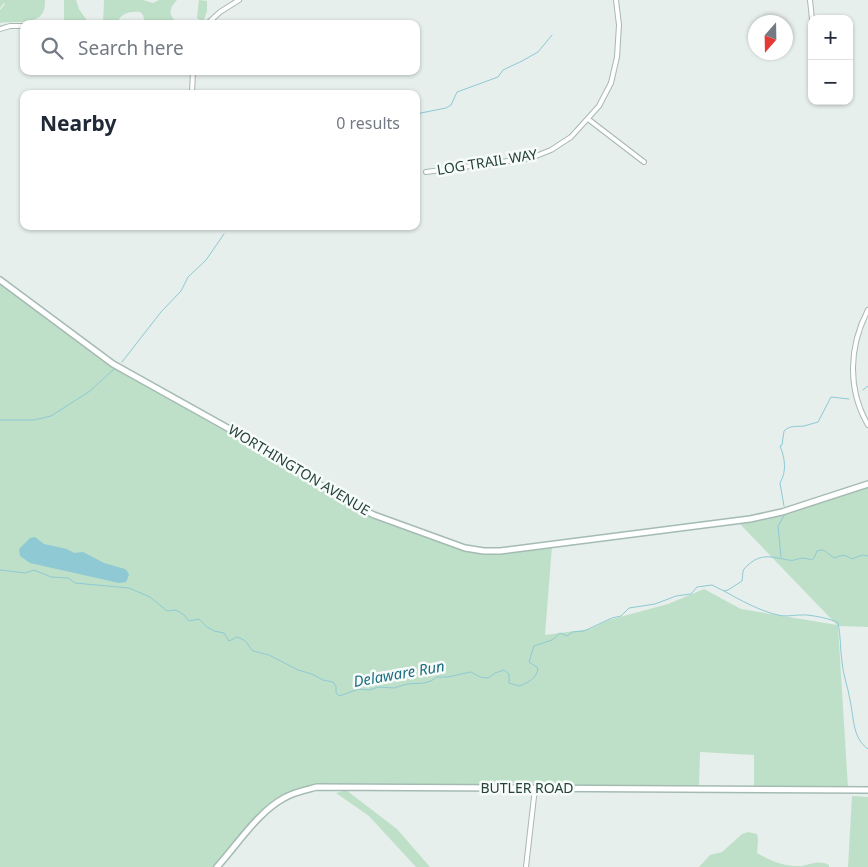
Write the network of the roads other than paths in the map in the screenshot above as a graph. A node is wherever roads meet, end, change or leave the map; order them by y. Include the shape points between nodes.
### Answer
1 (239, 0) edge
2 (616, 0) edge
3 (810, 0) edge
4 (812, 15) edge
5 (211, 20) edge
6 (20, 26) edge
7 (0, 29) edge
8 (193, 75) edge
9 (192, 90) edge
10 (588, 120) junction
11 (644, 162) dead end
12 (426, 172) dead end
13 (0, 280) edge
14 (868, 310) edge
15 (868, 424) edge
16 (868, 484) edge
17 (535, 788) junction
18 (868, 790) edge
19 (217, 867) edge
20 (526, 867) edge

1 - 5 street
2 - 10 street, LOG TRAIL WAY via 619,25 615,68 607,92
3 - 4 street
6 - 7 street
8 - 9 street
10 - 11 street
10 - 12 street, LOG TRAIL WAY via 567,140 538,156
13 - 16 main road, WORTHINGTON AVENUE via 113,364 260,446 344,500 374,515 465,548 500,551 750,519
14 - 15 street via 854,347 852,366 856,396
17 - 18 main road, BUTLER ROAD
17 - 19 main road, BUTLER ROAD via 353,786 304,790 286,796 268,809
17 - 20 street

